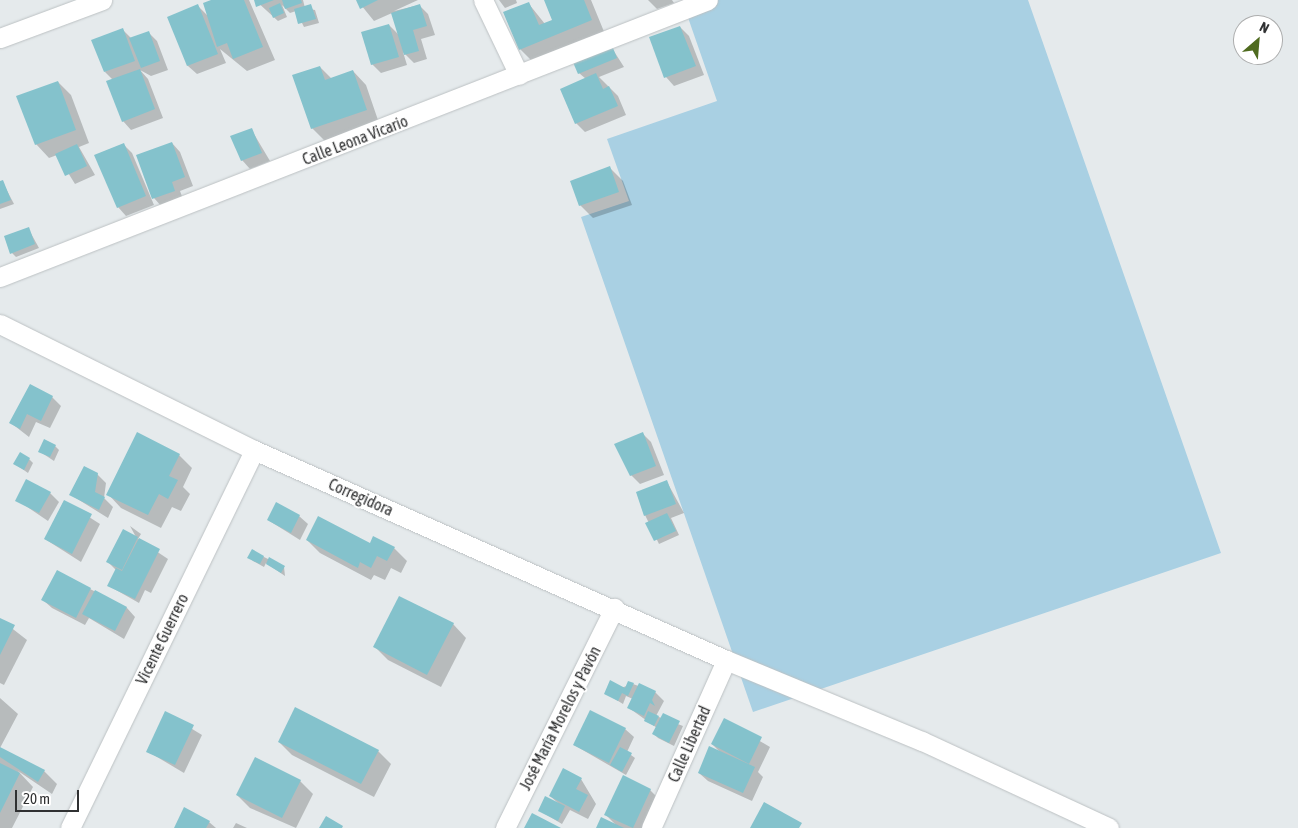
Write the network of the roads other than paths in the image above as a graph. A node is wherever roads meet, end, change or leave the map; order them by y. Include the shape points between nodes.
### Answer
1 (102, 0) edge
2 (483, 0) edge
3 (708, 0) edge
4 (0, 38) edge
5 (520, 75) junction
6 (0, 277) edge
7 (0, 324) edge
8 (254, 450) junction
9 (614, 608) junction
10 (726, 660) junction
11 (70, 828) edge
12 (505, 828) edge
13 (651, 828) edge
14 (1109, 828) edge

1 - 4 street
2 - 5 street
3 - 5 street, Calle Leona Vicario
5 - 6 street, Calle Leona Vicario
7 - 8 street, Corregidora
8 - 9 street, Corregidora
8 - 11 street, Vicente Guerrero
9 - 10 street, Corregidora
9 - 12 street, José María Morelos y Pavón
10 - 13 street, Calle Libertad
10 - 14 street, Corregidora via 922,741

